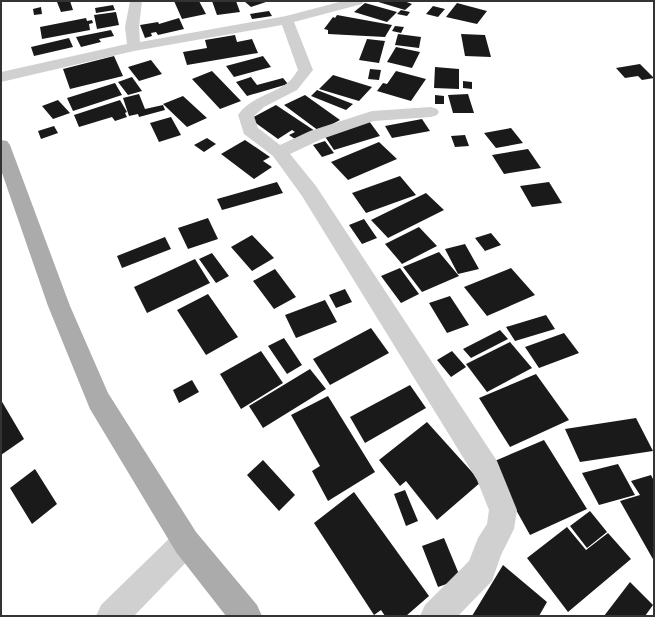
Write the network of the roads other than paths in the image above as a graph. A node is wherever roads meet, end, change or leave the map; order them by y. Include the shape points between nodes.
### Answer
1 (136, 1) edge
2 (358, 1) edge
3 (287, 20) junction
4 (134, 47) junction
5 (1, 77) edge
6 (431, 112) dead end
7 (1, 145) edge
8 (279, 152) junction
9 (186, 542) junction
10 (112, 616) edge
11 (246, 616) edge
12 (436, 616) edge

1 - 4 street via 132,27
2 - 3 street
3 - 4 street
3 - 8 street via 306,70 292,87 258,104 246,115 250,130
4 - 5 street
6 - 8 street via 372,116 316,135
7 - 9 main road via 59,306 99,401
8 - 12 street via 309,191 487,471 503,510 500,529 488,548 481,570
9 - 10 street
9 - 11 main road

